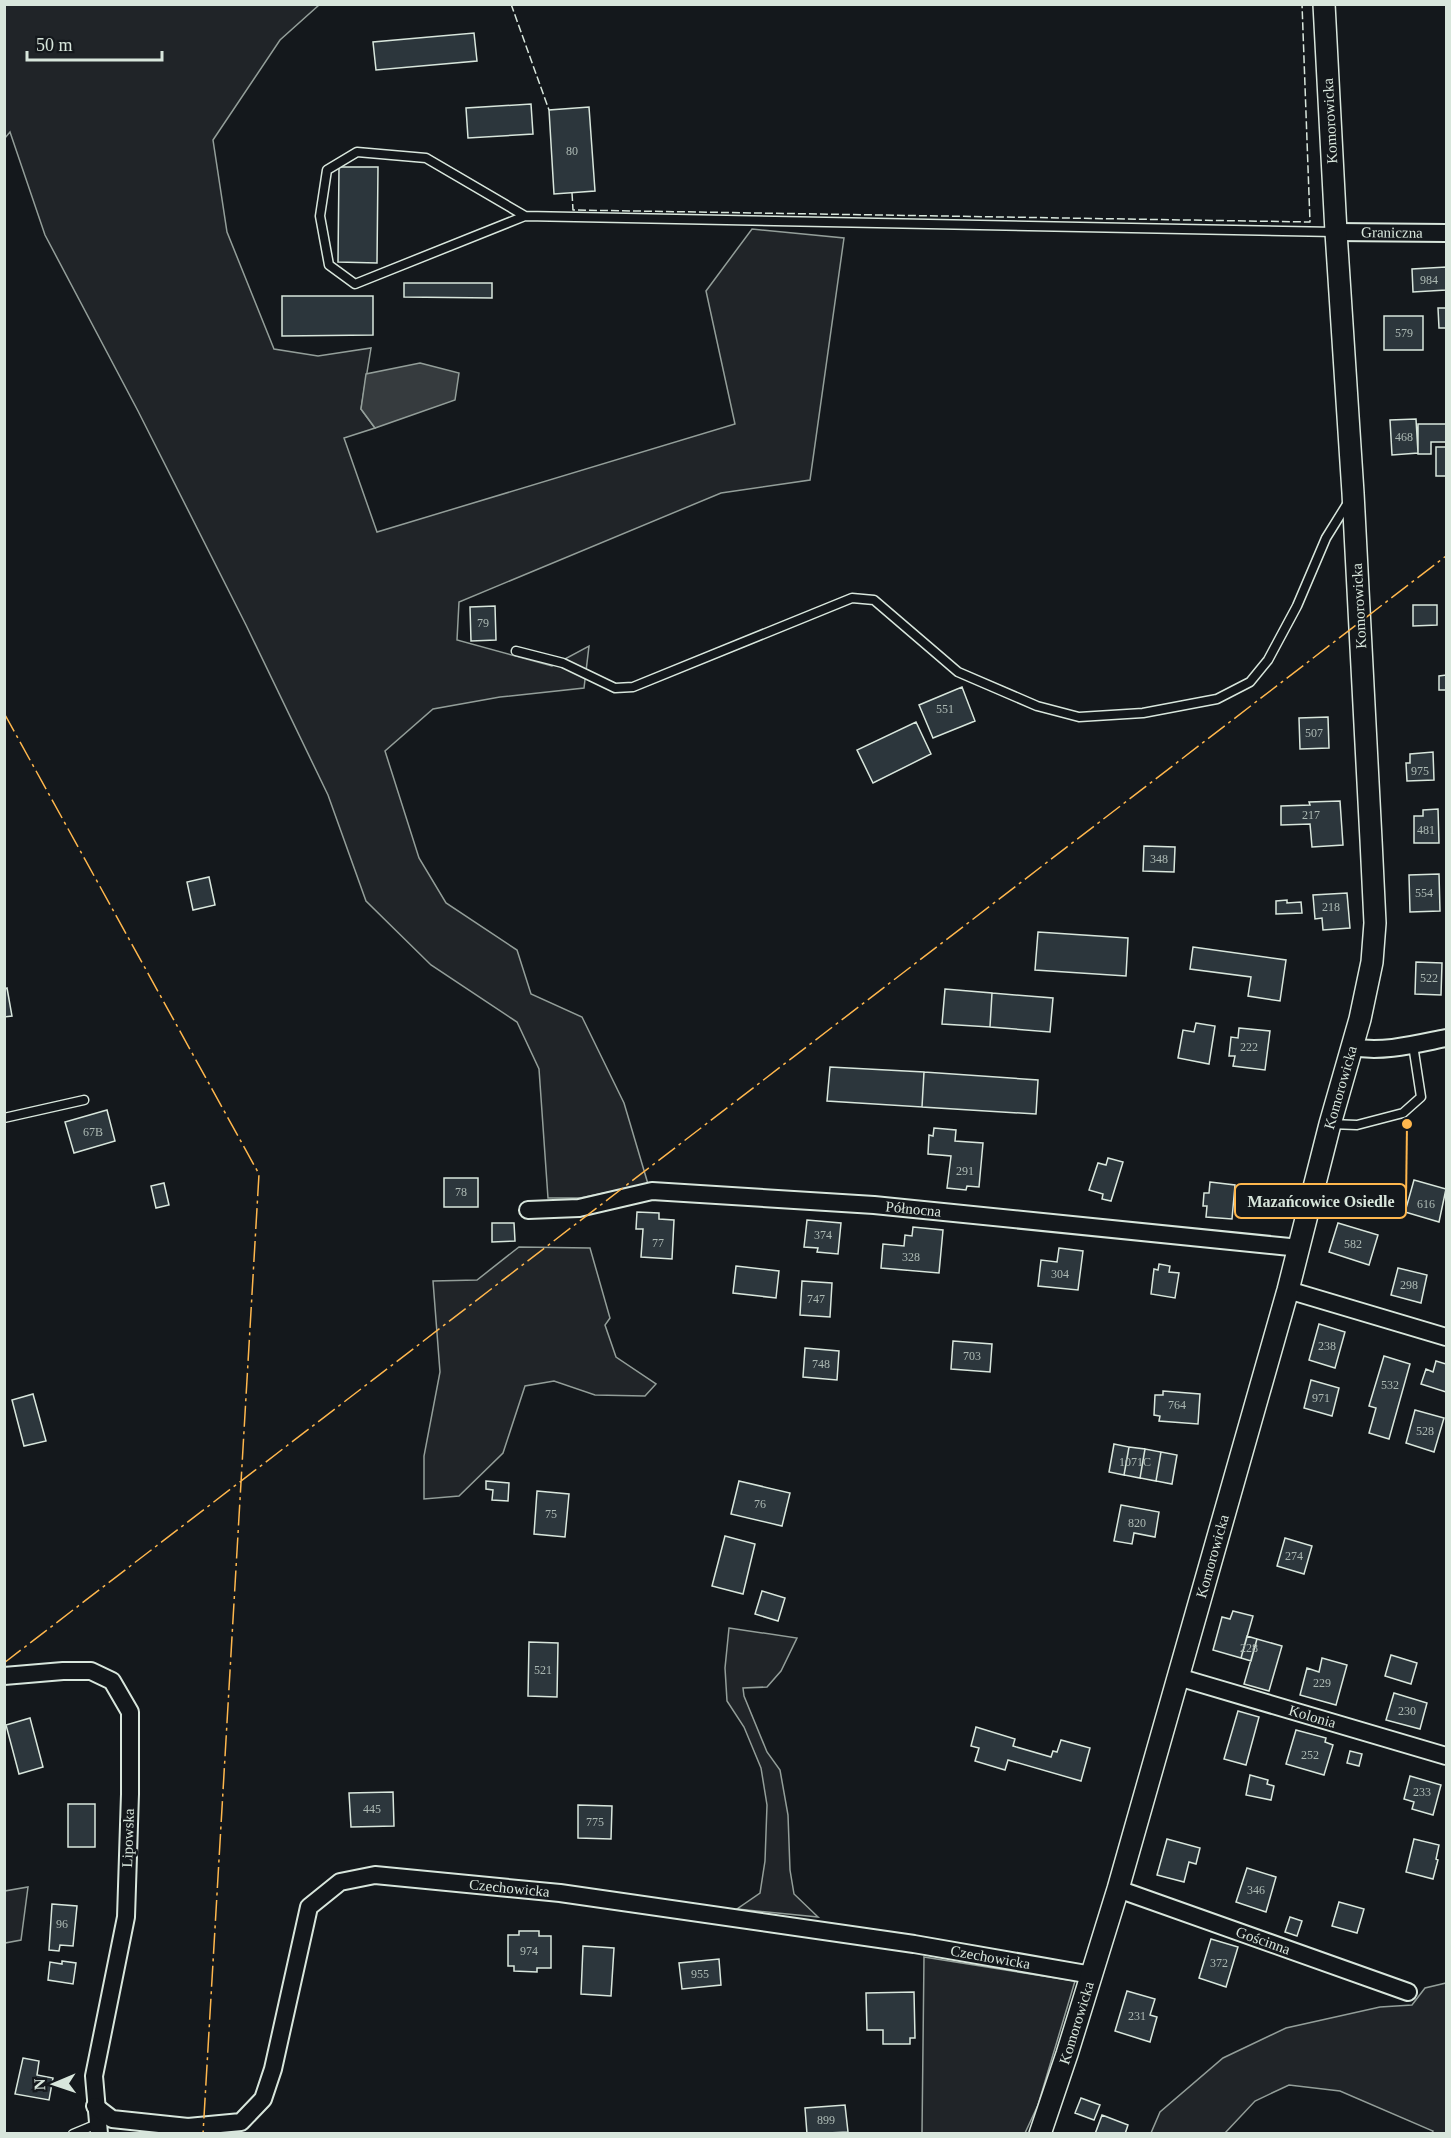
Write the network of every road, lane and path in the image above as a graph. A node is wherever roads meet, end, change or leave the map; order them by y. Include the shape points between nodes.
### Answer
1 (1324, 4) edge
2 (525, 216) junction
3 (1336, 232) junction
4 (1446, 234) edge
5 (1353, 493) junction
6 (516, 651) dead end
7 (1446, 1038) edge
8 (1413, 1045) junction
9 (1352, 1047) junction
10 (84, 1100) dead end
11 (4, 1118) edge
12 (1330, 1124) junction
13 (528, 1210) dead end
14 (1300, 1248) junction
15 (1288, 1290) junction
16 (1446, 1337) edge
17 (4, 1676) edge
18 (1178, 1677) junction
19 (1446, 1756) edge
20 (1118, 1889) junction
21 (1092, 1975) junction
22 (1408, 1992) dead end
23 (96, 2106) junction
24 (98, 2129) edge
25 (73, 2133) edge
26 (1040, 2133) edge

1 - 3 street, Komorowicka
2 - 2 lane via 426,158 357,152 327,170 320,216 329,265 355,284
2 - 3 lane
3 - 4 street, Graniczna
3 - 5 street, Komorowicka
5 - 6 lane via 1326,537 1268,660 1250,682 1217,699 1154,711 1079,717 1037,706 958,672 874,600 864,598 852,598 633,687 615,688 563,663
5 - 9 street, Komorowicka via 1375,923 1372,962
7 - 8 street
8 - 9 street via 1369,1050
8 - 12 lane via 1421,1097 1403,1113 1357,1125
9 - 12 street, Komorowicka
10 - 11 lane
12 - 14 street, Komorowicka
13 - 14 street, Północna via 579,1208 652,1191 874,1205
14 - 15 street, Komorowicka
15 - 16 street
15 - 18 street, Komorowicka
17 - 23 street, Lipowska via 92,1671 112,1681 130,1712 126,1917 94,2076
18 - 19 street, Kolonia
18 - 20 street, Komorowicka
20 - 21 street, Komorowicka
20 - 22 street, Gościnna
21 - 23 street, Czechowicka via 903,1942 560,1893 375,1875 340,1882 309,1907 273,2069 263,2099 241,2122 188,2127 112,2119
21 - 26 street, Komorowicka
23 - 24 street, Lipowska
24 - 25 lane

